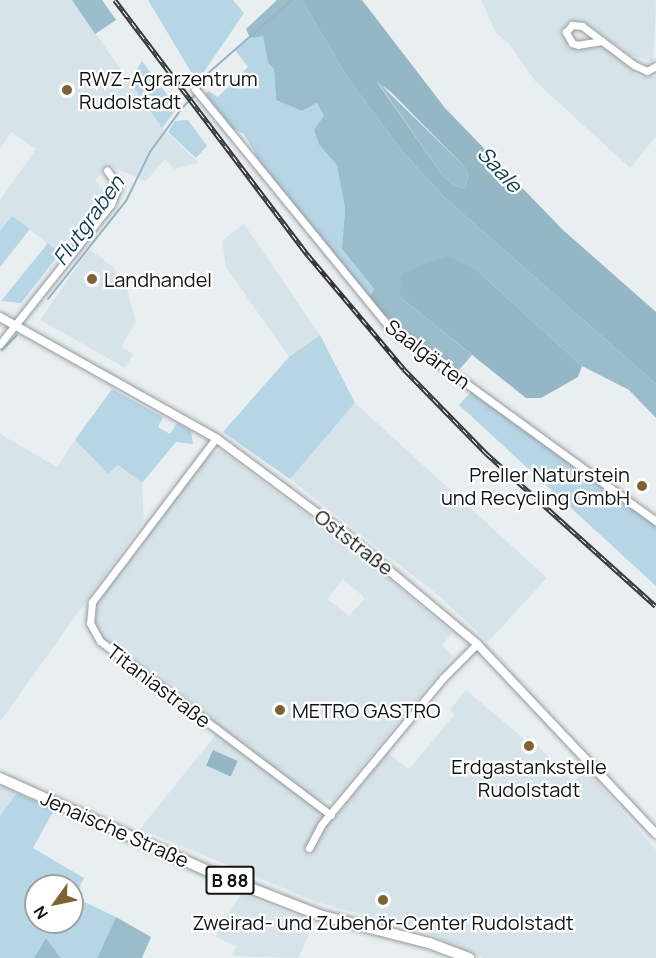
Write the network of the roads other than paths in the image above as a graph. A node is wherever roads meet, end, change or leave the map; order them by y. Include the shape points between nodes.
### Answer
1 (602, 41) junction
2 (656, 66) edge
3 (198, 92) dead end
4 (107, 170) dead end
5 (0, 317) edge
6 (13, 324) junction
7 (0, 344) edge
8 (216, 438) junction
9 (656, 521) edge
10 (477, 644) junction
11 (0, 778) edge
12 (331, 814) junction
13 (656, 834) edge
14 (309, 848) dead end
15 (469, 958) edge

1 - 1 street via 578,45 572,43 566,32 576,25
1 - 2 street via 647,70
3 - 9 street, Saalgärten via 390,328
4 - 6 street via 118,186 111,204
5 - 6 street, Oststraße
6 - 7 street
6 - 8 street, Oststraße
8 - 10 street, Oststraße via 344,533
8 - 12 street, Titaniastraße via 92,602 90,623 100,641
10 - 12 street via 442,678
10 - 13 street, Oststraße
11 - 15 main road, Jenaische Straße / B 88 via 212,873 319,915 429,943
12 - 14 street

